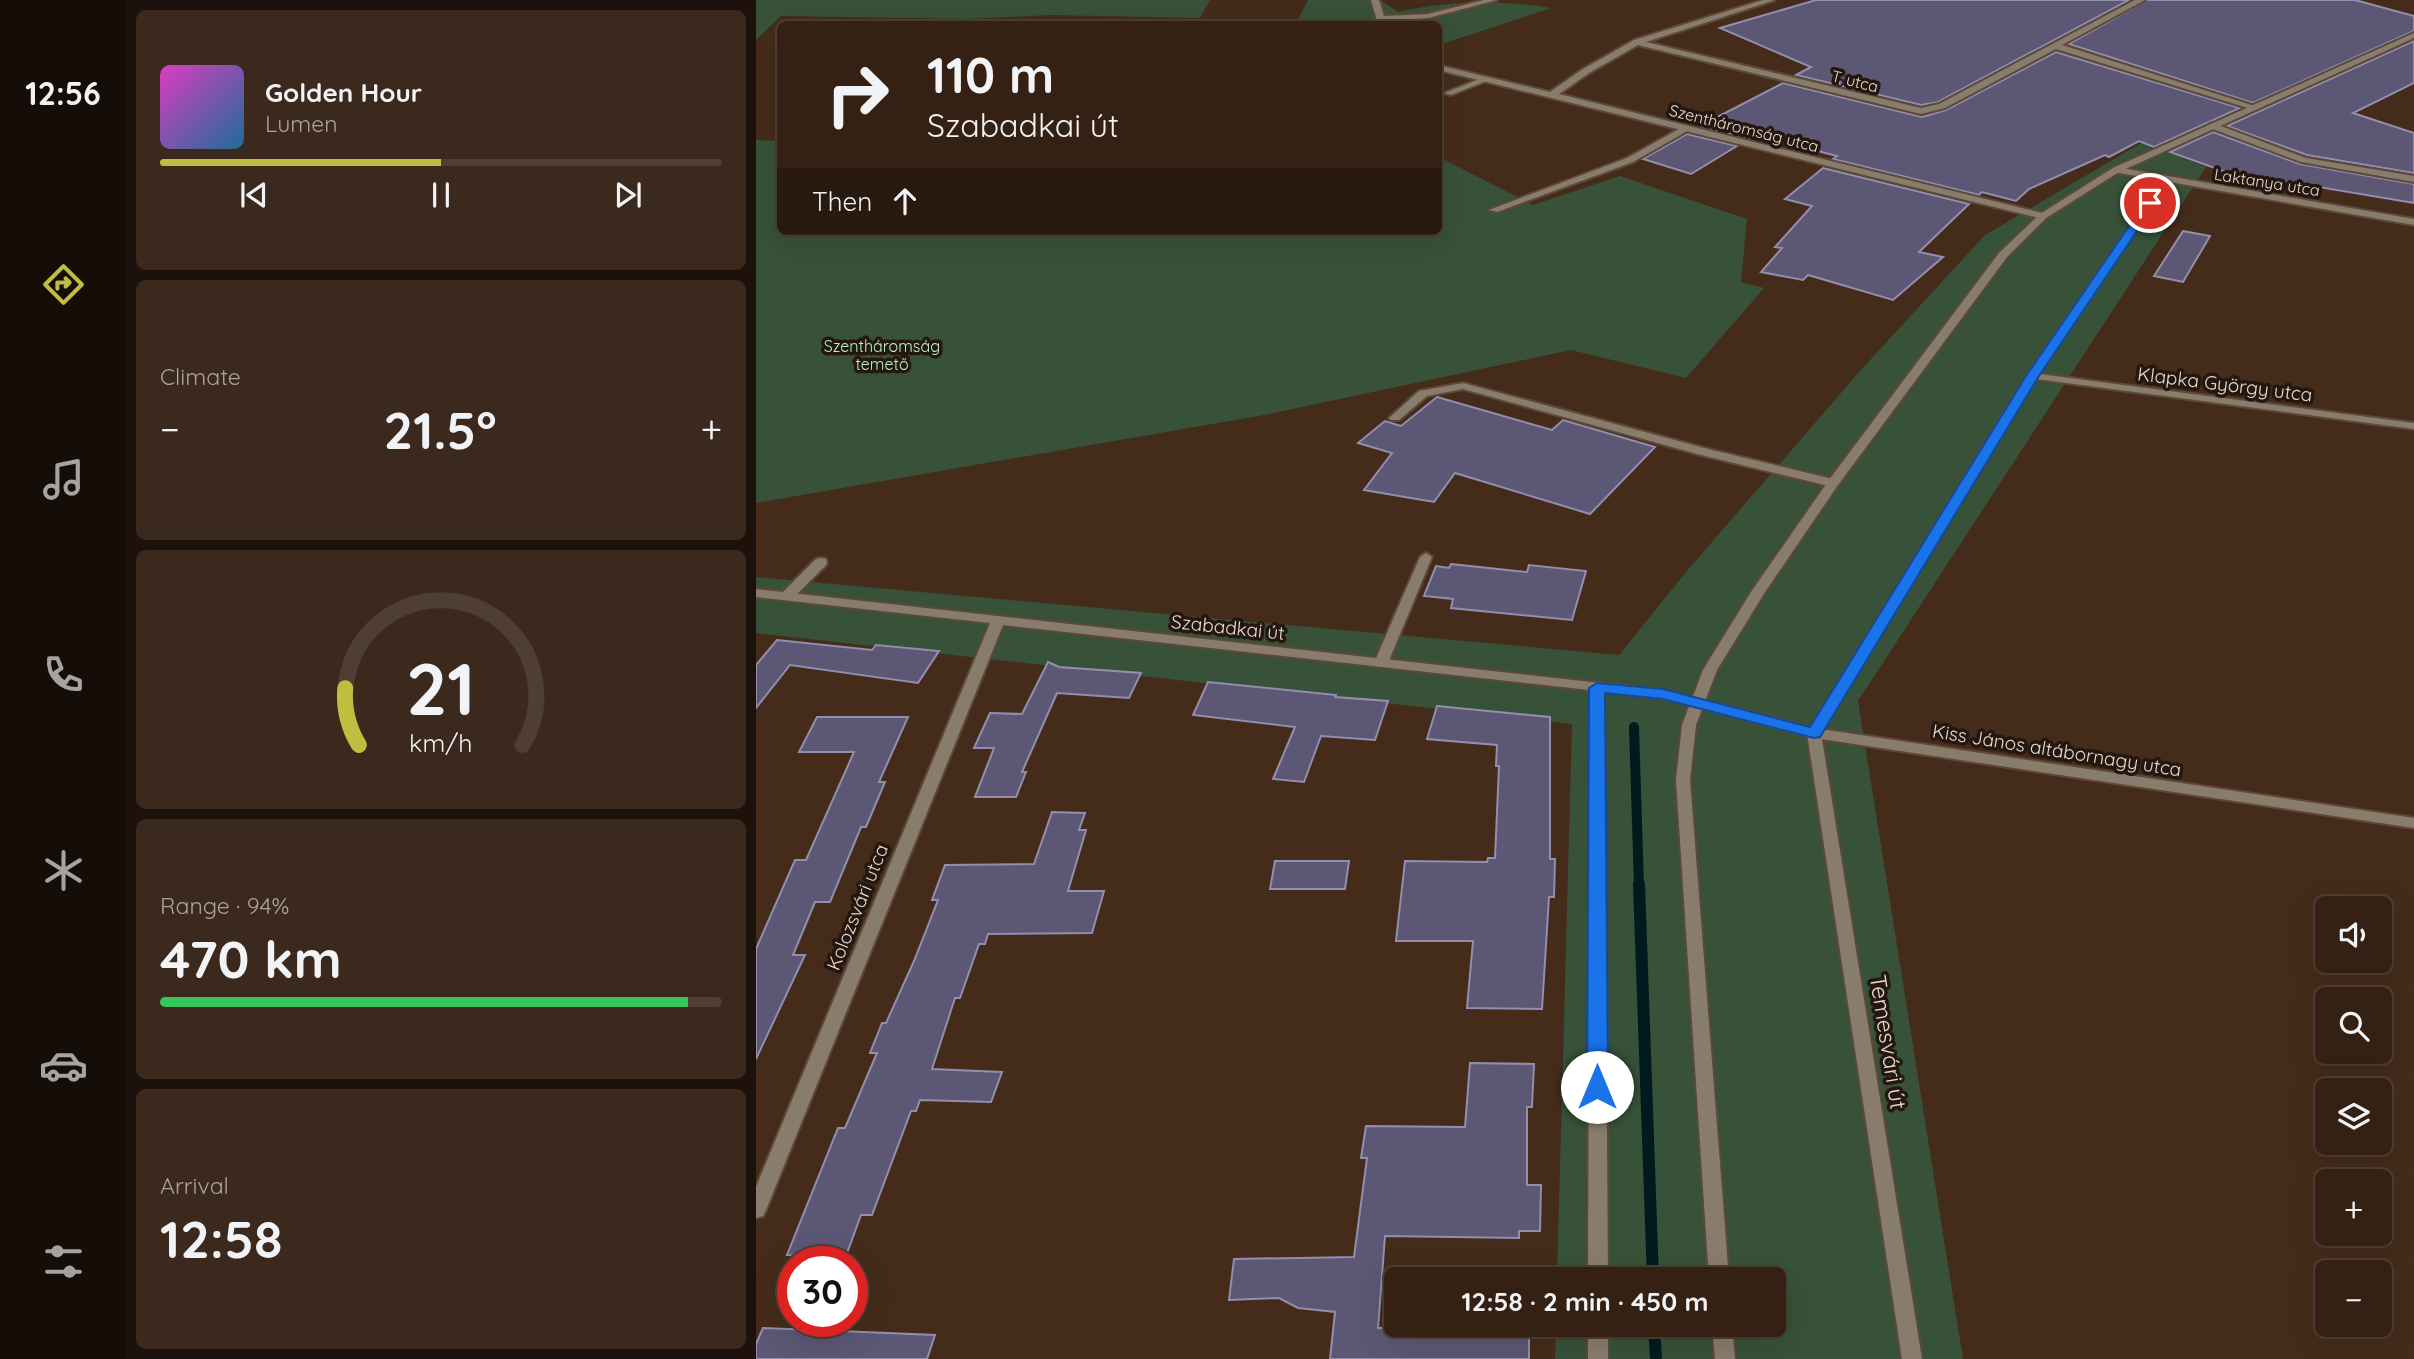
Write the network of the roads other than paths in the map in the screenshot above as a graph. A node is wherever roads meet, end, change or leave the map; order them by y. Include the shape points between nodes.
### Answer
1 (1375, 0) edge
2 (1493, 0) edge
3 (1771, 0) edge
4 (2141, 0) edge
5 (1381, 21) edge
6 (1389, 21) edge
7 (2414, 35) edge
8 (1637, 42) junction
9 (2056, 46) junction
10 (1442, 69) edge
11 (1485, 80) junction
12 (1448, 93) dead end
13 (1552, 95) junction
14 (2254, 107) junction
15 (2213, 126) junction
16 (1686, 128) junction
17 (2116, 170) junction
18 (2414, 178) edge
19 (2165, 181) junction
20 (1494, 210) dead end
21 (2043, 216) junction
22 (2414, 222) edge
23 (2032, 376) junction
24 (1395, 418) dead end
25 (2414, 426) edge
26 (1833, 483) junction
27 (1426, 557) dead end
28 (821, 562) dead end
29 (756, 593) edge
30 (787, 596) junction
31 (998, 621) junction
32 (1381, 663) junction
33 (1597, 688) junction
34 (1696, 704) junction
35 (1814, 733) junction
36 (2414, 824) edge
37 (756, 1210) edge
38 (1598, 1267) edge
39 (1718, 1267) edge
40 (1598, 1337) edge
41 (1724, 1337) edge
42 (1598, 1359) edge
43 (1725, 1359) edge
44 (1913, 1359) edge

1 - 5 street
2 - 6 street
3 - 8 street
4 - 9 street, T. utca
7 - 14 street
8 - 9 street, T. utca via 1921,111 1942,106
8 - 13 street
9 - 14 street
10 - 11 street, Szentháromság utca
11 - 12 street
11 - 13 street, Szentháromság utca
13 - 16 street, Szentháromság utca
14 - 15 street
15 - 17 street
15 - 18 street via 2304,160
16 - 20 street via 1630,160
16 - 21 street, Szentháromság utca
17 - 19 street, Laktanya utca
17 - 21 street
19 - 22 street, Laktanya utca
19 - 23 street
21 - 26 street via 2003,255
23 - 25 street, Klapka György utca
23 - 35 street
24 - 26 street via 1423,393 1463,386
26 - 34 street via 1751,603 1710,670
27 - 32 street
28 - 30 street
29 - 30 street, Szabadkai út
30 - 31 street, Szabadkai út
31 - 32 street, Szabadkai út
31 - 37 street, Kolozsvári utca
32 - 33 street, Szabadkai út
33 - 34 street, Szabadkai út via 1663,694
33 - 38 street
34 - 35 street, Kiss János altábornagy utca
34 - 39 street via 1684,750 1683,780
35 - 36 street, Kiss János altábornagy utca
35 - 44 street, Temesvári út
40 - 42 street
41 - 43 street

